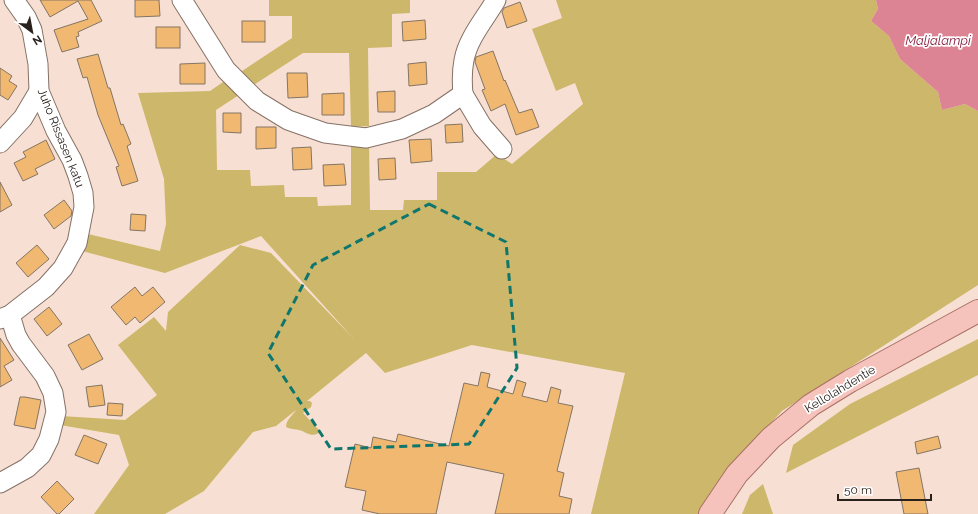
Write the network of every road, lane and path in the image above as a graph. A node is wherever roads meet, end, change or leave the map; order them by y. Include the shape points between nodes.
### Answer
1 (14, 0) edge
2 (182, 0) edge
3 (496, 0) edge
4 (40, 91) junction
5 (463, 94) junction
6 (0, 143) edge
7 (502, 149) dead end
8 (978, 311) edge
9 (5, 317) edge
10 (978, 323) edge
11 (0, 483) edge
12 (710, 514) edge
13 (729, 514) edge

1 - 4 street, Juho Rissasen katu via 32,30
2 - 5 street via 226,70 257,101 288,120 325,133 366,138 402,129 434,114
3 - 5 street via 479,27 464,60
4 - 6 street via 23,118
4 - 9 street, Juho Rissasen katu via 56,132 72,160 83,193 84,207 77,243 63,268 46,287
5 - 7 street via 482,126
8 - 12 main road, Kellolahdentie via 811,405 771,438 737,474
9 - 11 street via 47,380 53,393 56,412 49,439 40,455 27,468
10 - 13 main road, Kellolahdentie via 832,404 789,436 749,481

